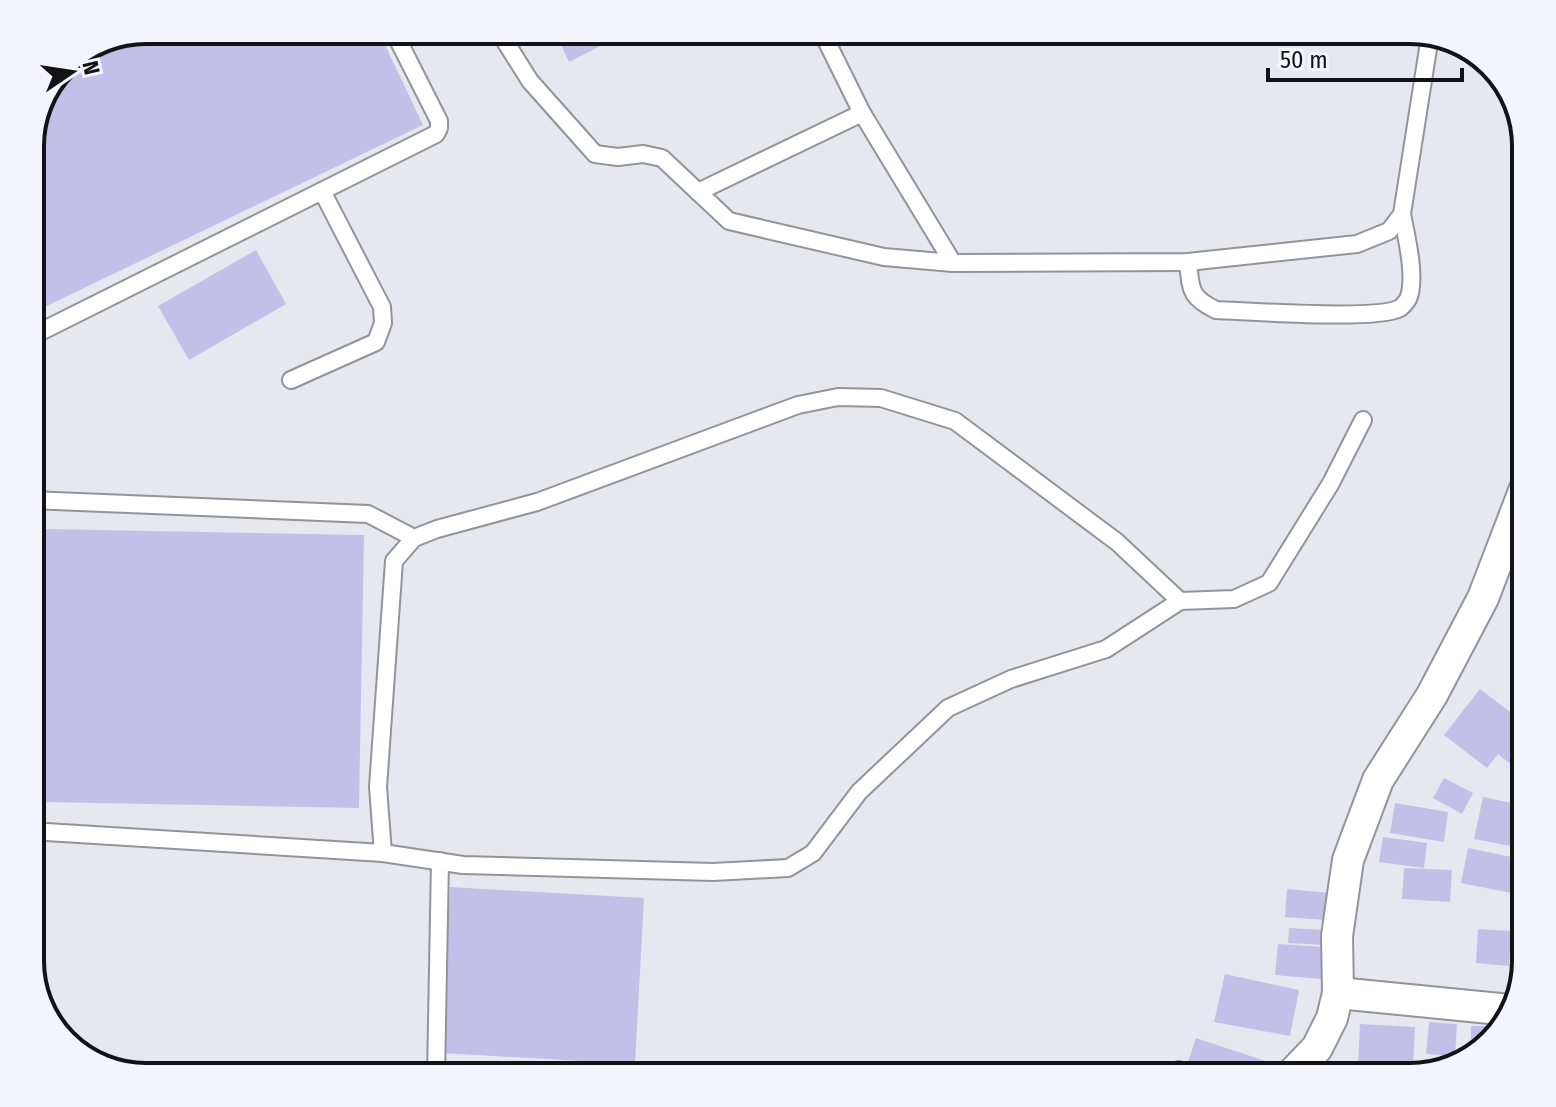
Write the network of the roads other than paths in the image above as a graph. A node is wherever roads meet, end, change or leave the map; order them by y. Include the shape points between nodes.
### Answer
1 (400, 44) edge
2 (507, 44) edge
3 (828, 44) edge
4 (1428, 46) edge
5 (862, 113) junction
6 (322, 191) junction
7 (698, 192) junction
8 (1402, 214) junction
9 (1188, 262) junction
10 (953, 263) junction
11 (44, 330) edge
12 (291, 380) dead end
13 (1363, 420) dead end
14 (44, 501) edge
15 (1512, 522) edge
16 (414, 538) junction
17 (1180, 601) junction
18 (44, 832) edge
19 (383, 853) junction
20 (440, 861) junction
21 (1338, 993) junction
22 (1499, 1009) edge
23 (436, 1063) edge
24 (1303, 1063) edge

1 - 6 lane via 439,121 436,134
2 - 7 lane via 530,81 595,154 662,158
3 - 5 lane
4 - 8 lane
5 - 7 lane
5 - 10 lane
6 - 11 lane
6 - 12 lane via 382,307 383,323 376,342
7 - 10 lane via 729,221 884,257
8 - 9 lane via 1389,231 1357,244
8 - 9 lane via 1411,265 1409,296 1401,308 1384,313 1216,310 1192,293
9 - 10 lane
13 - 17 lane via 1269,583 1234,599
14 - 16 lane via 368,514
15 - 21 street via 1483,598 1432,695 1378,780 1348,860 1337,936
16 - 17 lane via 537,502 798,405 838,397 881,398 955,421 1117,542
16 - 19 lane via 394,561 378,787
17 - 20 lane via 1106,649 1011,679 948,708 859,792 813,853 788,868 713,872
18 - 19 lane
19 - 20 lane
20 - 23 lane
21 - 22 street
21 - 24 street via 1317,1048

